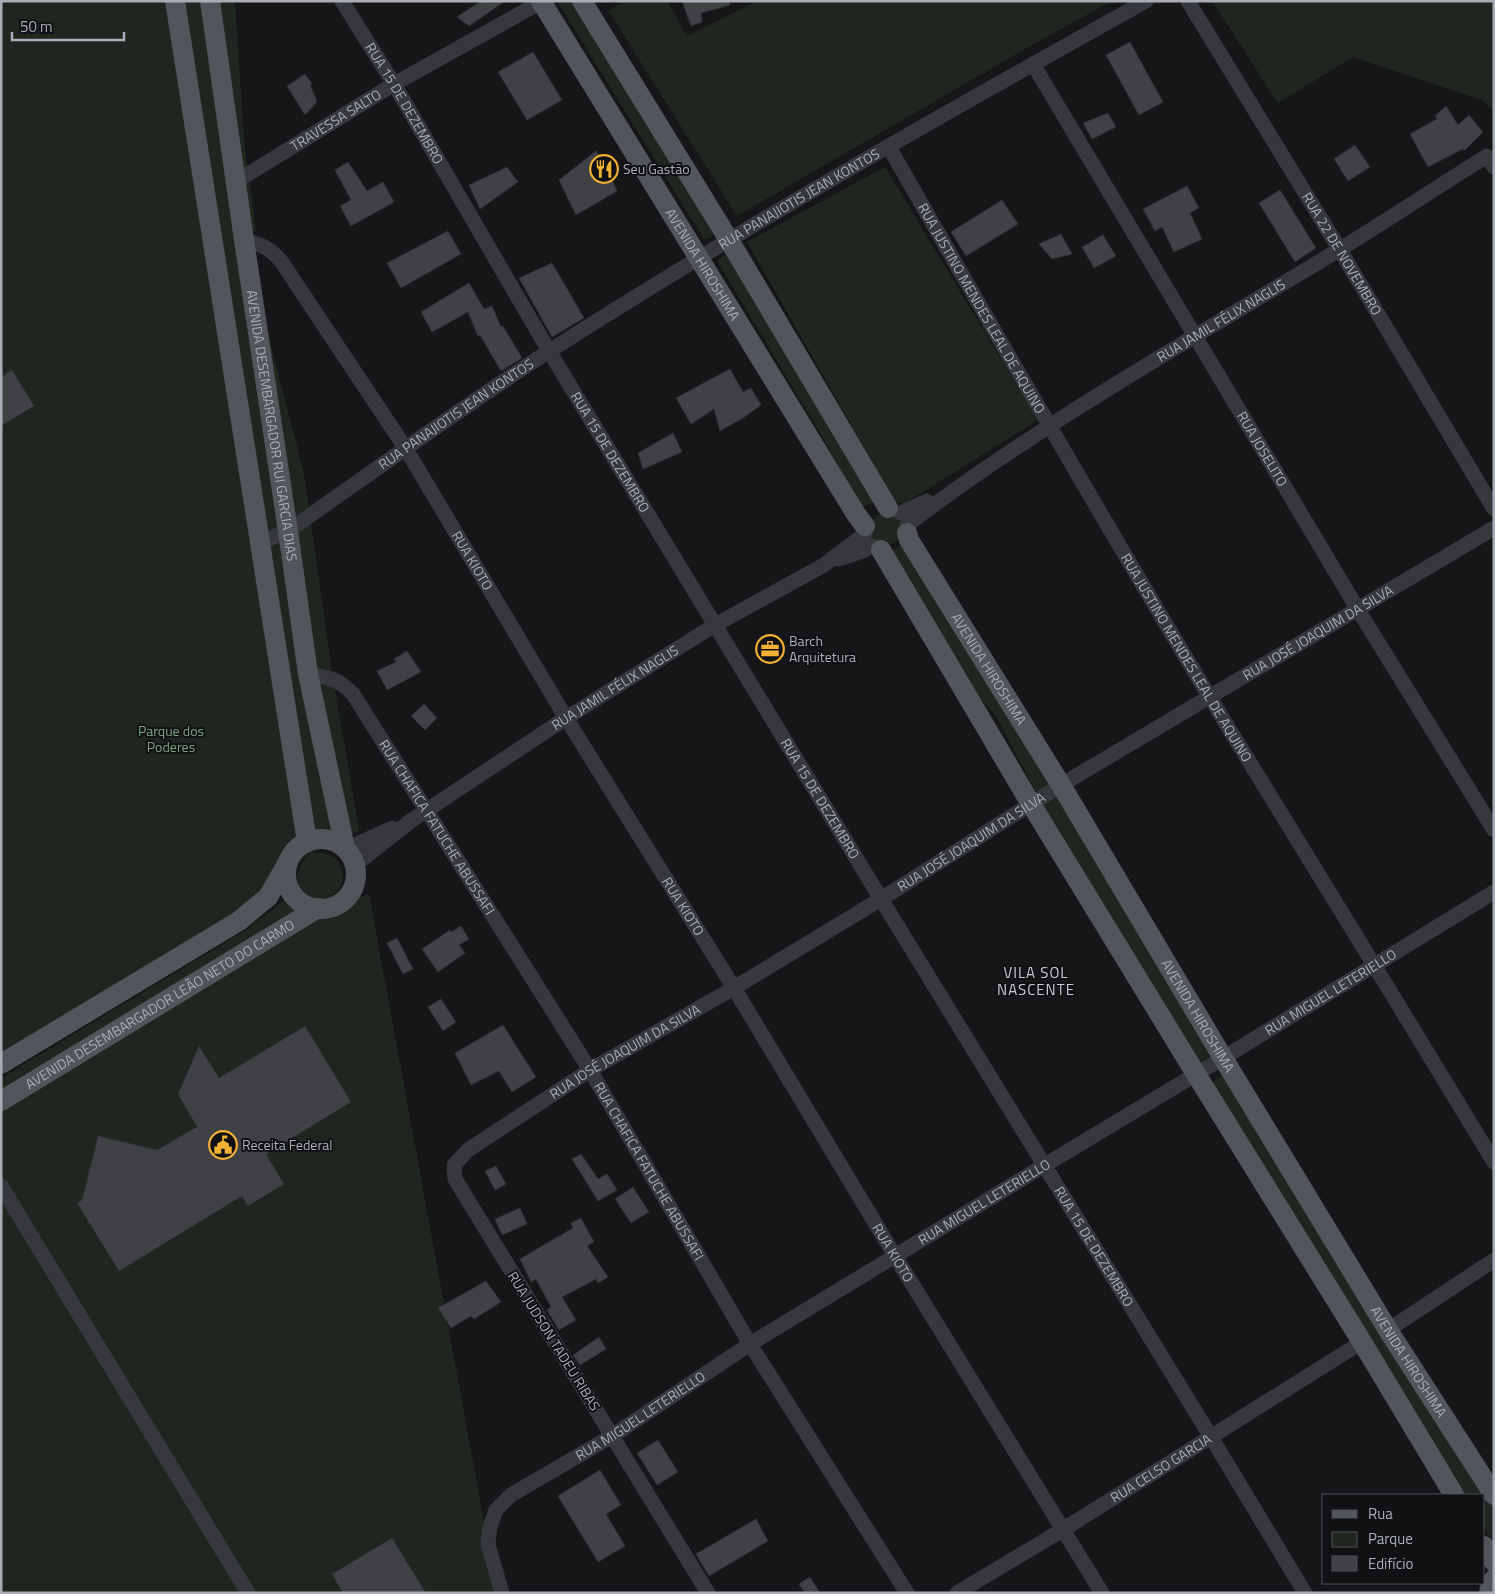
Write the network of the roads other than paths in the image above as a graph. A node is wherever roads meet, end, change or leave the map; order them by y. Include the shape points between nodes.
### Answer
1 (175, 1) edge
2 (210, 1) edge
3 (342, 1) edge
4 (582, 1) edge
5 (1146, 1) edge
6 (1188, 1) edge
7 (541, 2) edge
8 (1033, 64) junction
9 (394, 84) junction
10 (889, 147) junction
11 (1490, 161) edge
12 (237, 182) junction
13 (244, 240) junction
14 (729, 240) junction
15 (1340, 250) junction
16 (697, 258) junction
17 (1194, 337) junction
18 (549, 351) junction
19 (1048, 425) junction
20 (406, 449) junction
21 (1494, 509) edge
22 (900, 519) junction
23 (1494, 528) edge
24 (288, 531) junction
25 (871, 539) junction
26 (260, 543) junction
27 (1357, 608) junction
28 (715, 625) junction
29 (308, 674) junction
30 (1210, 696) junction
31 (566, 718) junction
32 (1061, 785) junction
33 (1031, 804) junction
34 (427, 810) junction
35 (1494, 830) edge
36 (307, 842) junction
37 (349, 854) junction
38 (287, 864) junction
39 (1494, 892) edge
40 (880, 899) junction
41 (318, 908) junction
42 (1375, 964) junction
43 (734, 988) junction
44 (1223, 1058) junction
45 (1, 1064) edge
46 (590, 1070) junction
47 (1196, 1074) junction
48 (1, 1101) edge
49 (1494, 1162) edge
50 (1045, 1164) junction
51 (454, 1165) joint
52 (1, 1186) edge
53 (895, 1256) junction
54 (1494, 1260) edge
55 (1388, 1330) junction
56 (1362, 1342) junction
57 (750, 1344) junction
58 (612, 1436) junction
59 (1211, 1437) junction
60 (1453, 1494) edge
61 (1494, 1495) edge
62 (1064, 1529) junction
63 (1485, 1548) edge
64 (1494, 1562) edge
65 (1494, 1579) edge
66 (248, 1593) edge
67 (502, 1593) edge
68 (708, 1593) edge
69 (907, 1593) edge
70 (957, 1593) edge
71 (1102, 1593) edge
72 (1305, 1593) edge
73 (1489, 1593) edge

1 - 26 main road
2 - 12 main road, AVENIDA DESEMBARGADOR RUI GARCIA DIAS
3 - 9 street, RUA 15 DE DEZEMBRO
4 - 14 main road, AVENIDA HIROSHIMA
5 - 8 street, RUA PANAJIOTIS JEAN KONTOS
6 - 15 street, RUA 22 DE NOVEMBRO
7 - 9 street, TRAVESSA SALTO
7 - 16 main road, AVENIDA HIROSHIMA
8 - 10 street, RUA PANAJIOTIS JEAN KONTOS
8 - 17 street, RUA JOSELITO
9 - 12 street, TRAVESSA SALTO
9 - 18 street, RUA 15 DE DEZEMBRO
10 - 14 street, RUA PANAJIOTIS JEAN KONTOS
10 - 19 street, RUA JUSTINO MENDES LEAL DE AQUINO
11 - 15 street, RUA JAMIL FÉLIX NAGLIS
12 - 13 main road, AVENIDA DESEMBARGADOR RUI GARCIA DIAS
13 - 20 street, RUA KIOTO via 272,250 281,261
13 - 24 main road, AVENIDA DESEMBARGADOR RUI GARCIA DIAS
14 - 16 street, RUA PANAJIOTIS JEAN KONTOS
14 - 22 main road, AVENIDA HIROSHIMA
15 - 17 street, RUA JAMIL FÉLIX NAGLIS
15 - 21 street, RUA 22 DE NOVEMBRO
16 - 18 street, RUA PANAJIOTIS JEAN KONTOS
16 - 25 main road, AVENIDA HIROSHIMA
17 - 19 street, RUA JAMIL FÉLIX NAGLIS
17 - 27 street, RUA JOSELITO
18 - 20 street, RUA PANAJIOTIS JEAN KONTOS
18 - 28 street, RUA 15 DE DEZEMBRO
19 - 22 street, RUA JAMIL FÉLIX NAGLIS via 956,488
19 - 30 street, RUA JUSTINO MENDES LEAL DE AQUINO
20 - 24 street, RUA PANAJIOTIS JEAN KONTOS
20 - 31 street, RUA KIOTO
22 - 25 main road via 875,510 866,520
22 - 25 main road via 904,539 894,548 888,550
22 - 32 main road, AVENIDA HIROSHIMA via 909,540
23 - 27 street, RUA JOSÉ JOAQUIM DA SILVA
24 - 26 street, RUA PANAJIOTIS JEAN KONTOS
24 - 29 main road, AVENIDA DESEMBARGADOR RUI GARCIA DIAS
25 - 28 street, RUA JAMIL FÉLIX NAGLIS
25 - 33 main road, AVENIDA HIROSHIMA
26 - 36 main road
27 - 30 street, RUA JOSÉ JOAQUIM DA SILVA
27 - 35 street, RUA JOSELITO
28 - 31 street, RUA JAMIL FÉLIX NAGLIS
28 - 40 street, RUA 15 DE DEZEMBRO
29 - 34 street, RUA CHAFICA FATUCHE ABUSSAFI via 341,682 353,694
29 - 37 main road, AVENIDA DESEMBARGADOR RUI GARCIA DIAS
30 - 32 street, RUA JOSÉ JOAQUIM DA SILVA
30 - 42 street, RUA JUSTINO MENDES LEAL DE AQUINO
31 - 34 street, RUA JAMIL FÉLIX NAGLIS
31 - 43 street, RUA KIOTO
32 - 33 street, RUA JOSÉ JOAQUIM DA SILVA
32 - 44 main road, AVENIDA HIROSHIMA
33 - 40 street, RUA JOSÉ JOAQUIM DA SILVA
33 - 47 main road, AVENIDA HIROSHIMA
34 - 37 street, RUA JAMIL FÉLIX NAGLIS
34 - 46 street, RUA CHAFICA FATUCHE ABUSSAFI
36 - 37 main road via 333,841
36 - 38 main road via 294,850
37 - 41 main road via 356,878 351,890 343,901 332,907
38 - 41 main road via 289,888 296,899 306,906
38 - 45 main road via 268,897 239,921
39 - 42 street, RUA MIGUEL LETERIELLO
40 - 43 street, RUA JOSÉ JOAQUIM DA SILVA
40 - 50 street, RUA 15 DE DEZEMBRO
41 - 48 main road, AVENIDA DESEMBARGADOR LEÃO NETO DO CARMO
42 - 44 street, RUA MIGUEL LETERIELLO
42 - 49 street, RUA JUSTINO MENDES LEAL DE AQUINO
43 - 46 street, RUA JOSÉ JOAQUIM DA SILVA
43 - 53 street, RUA KIOTO
44 - 47 street, RUA MIGUEL LETERIELLO
44 - 55 main road, AVENIDA HIROSHIMA
46 - 51 street, RUA JOSÉ JOAQUIM DA SILVA via 468,1150
46 - 57 street, RUA CHAFICA FATUCHE ABUSSAFI
47 - 50 street, RUA MIGUEL LETERIELLO
47 - 56 main road, AVENIDA HIROSHIMA
50 - 53 street, RUA MIGUEL LETERIELLO
50 - 59 street, RUA 15 DE DEZEMBRO
51 - 58 street, RUA JUDSON TADEU RIBAS via 455,1179
52 - 66 street
53 - 57 street, RUA MIGUEL LETERIELLO
53 - 62 street, RUA KIOTO
54 - 55 street
55 - 61 main road, AVENIDA HIROSHIMA
56 - 59 street, RUA CELSO GARCIA
56 - 60 main road, AVENIDA HIROSHIMA
57 - 58 street, RUA MIGUEL LETERIELLO
57 - 69 street, RUA CHAFICA FATUCHE ABUSSAFI
58 - 67 street, RUA MIGUEL LETERIELLO via 511,1495 496,1510 488,1544
58 - 68 street, RUA JUDSON TADEU RIBAS
59 - 62 street, RUA CELSO GARCIA
59 - 72 street, RUA 15 DE DEZEMBRO
62 - 70 street, RUA CELSO GARCIA
62 - 71 street, RUA KIOTO
63 - 64 main road
65 - 73 main road

